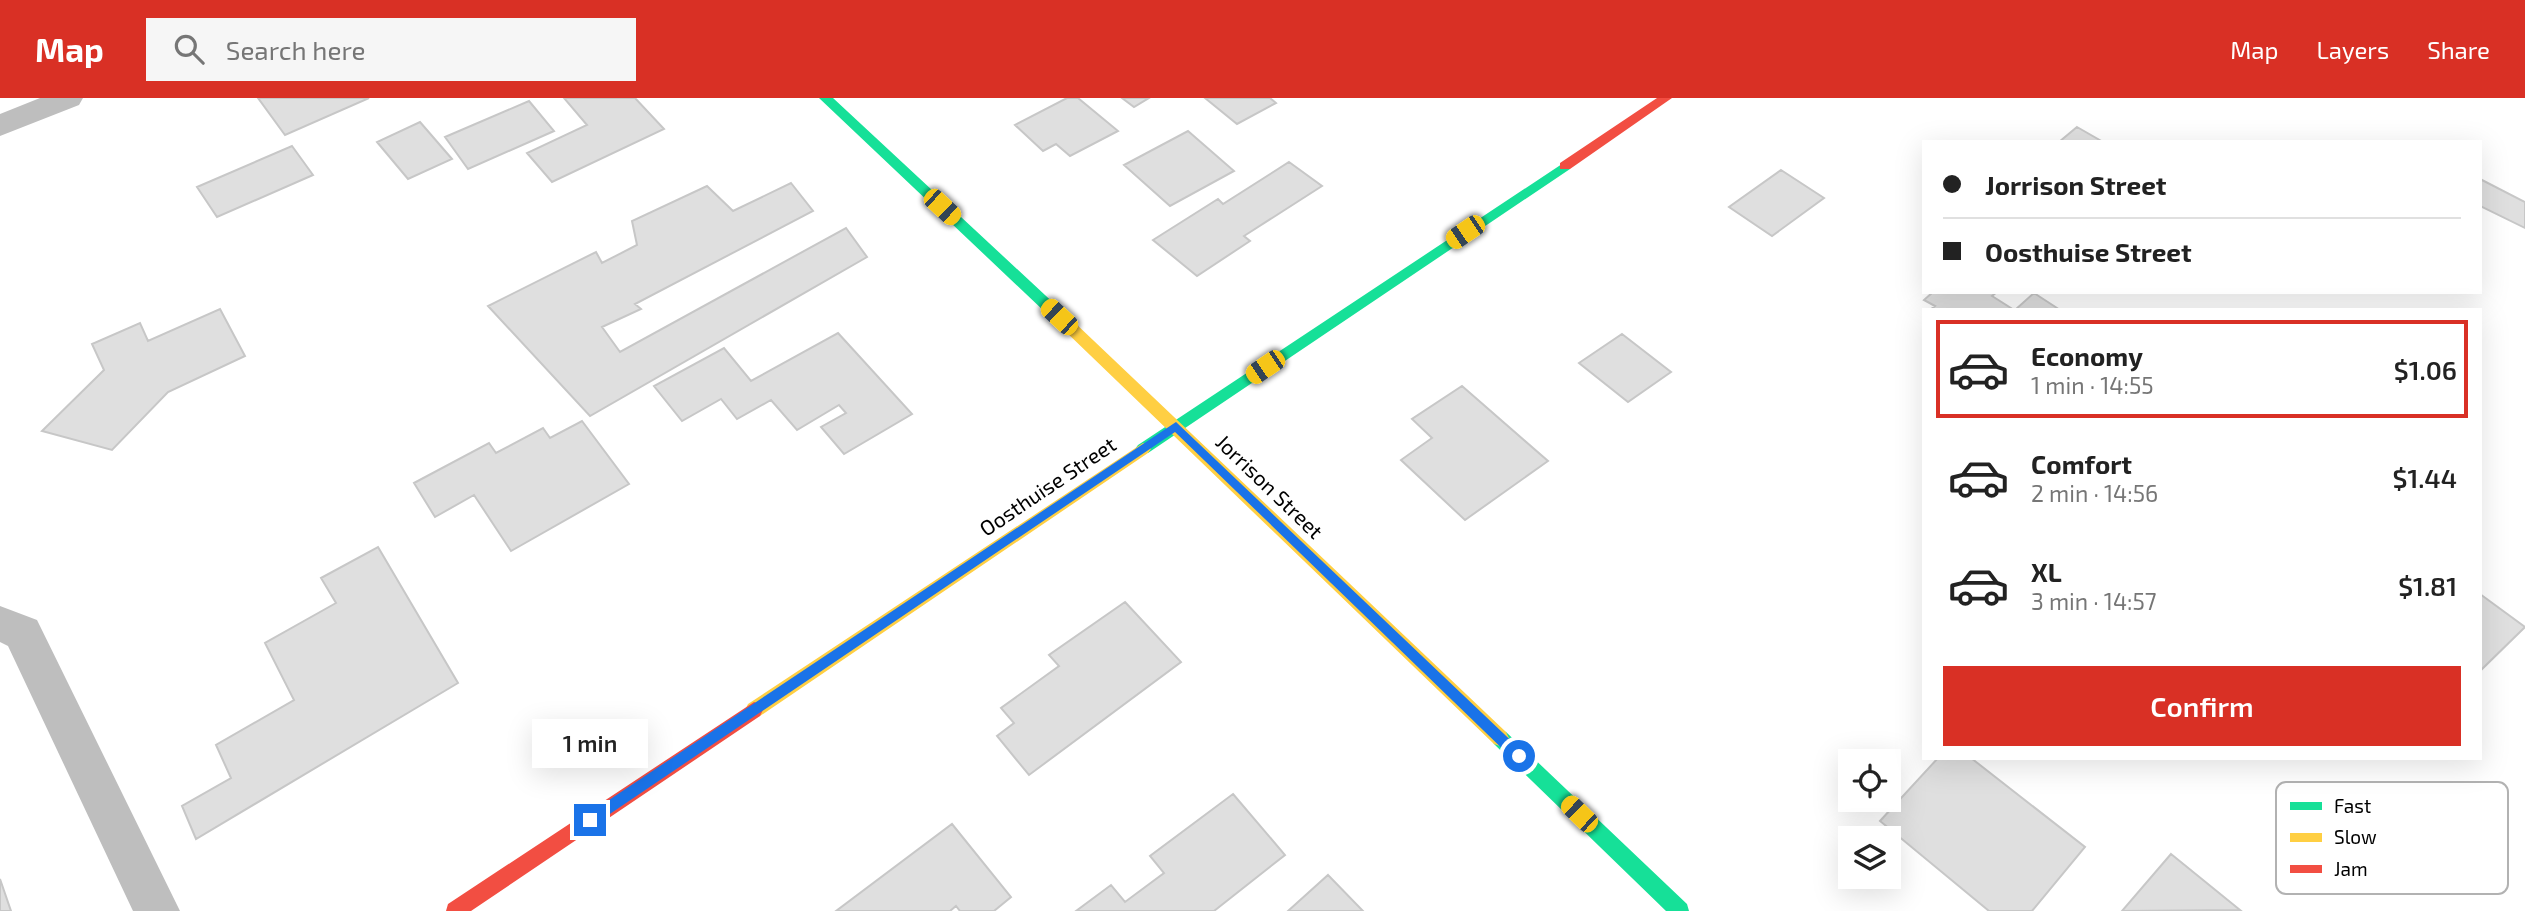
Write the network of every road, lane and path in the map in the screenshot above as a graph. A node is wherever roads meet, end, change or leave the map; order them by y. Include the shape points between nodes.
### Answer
1 (68, 98) edge
2 (825, 98) edge
3 (1666, 98) edge
4 (0, 126) edge
5 (1176, 426) junction
6 (0, 624) edge
7 (157, 911) edge
8 (455, 911) edge
9 (1680, 911) edge

1 - 4 street
2 - 5 street, Jorrison Street
3 - 5 street, Oosthuise Street
5 - 8 street, Oosthuise Street
5 - 9 street, Jorrison Street
6 - 7 street via 23,633

